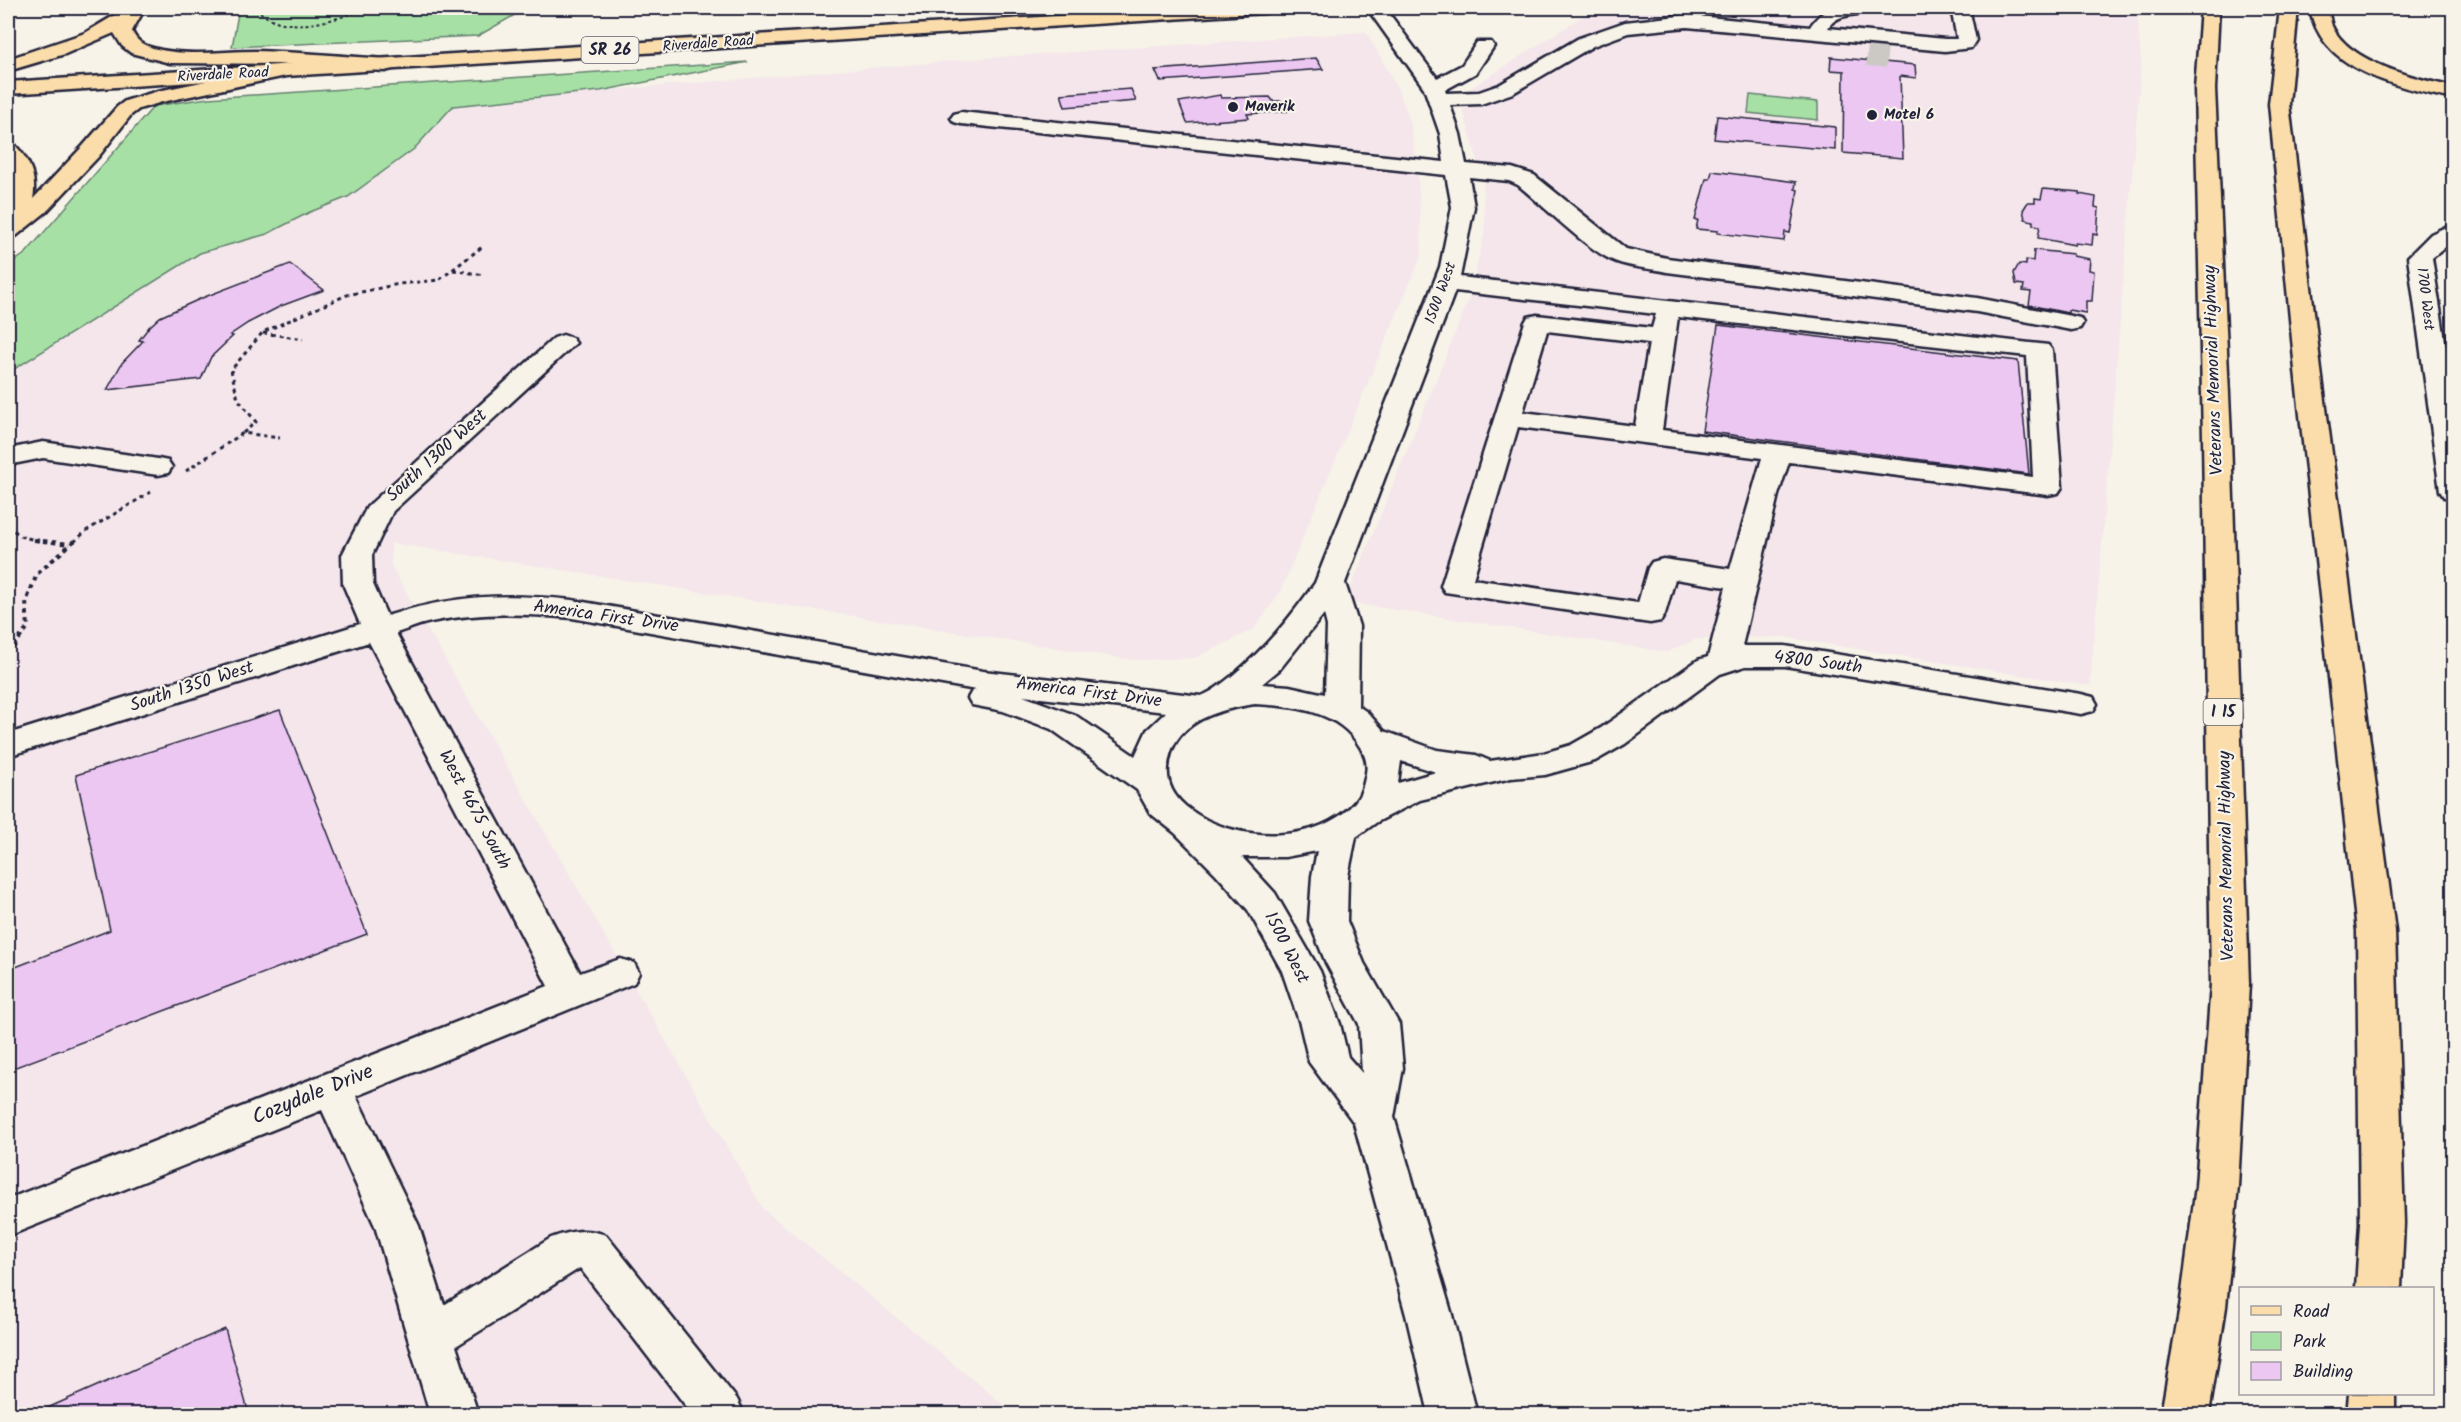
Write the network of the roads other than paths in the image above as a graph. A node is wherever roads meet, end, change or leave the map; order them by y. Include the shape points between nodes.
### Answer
1 (1258, 8) edge
2 (1264, 8) edge
3 (1376, 8) edge
4 (1862, 8) edge
5 (1960, 8) edge
6 (2210, 8) edge
7 (2289, 8) edge
8 (2319, 8) edge
9 (136, 10) edge
10 (1816, 42) junction
11 (1484, 46) dead end
12 (1867, 56) tunnel mouth
13 (1894, 58) tunnel mouth
14 (1945, 63) dead end
15 (8, 65) edge
16 (385, 65) junction
17 (279, 72) junction
18 (8, 88) edge
19 (2454, 93) edge
20 (1437, 94) junction
21 (961, 118) dead end
22 (8, 149) edge
23 (1458, 170) junction
24 (8, 229) edge
25 (2454, 230) edge
26 (1446, 283) junction
27 (1668, 308) junction
28 (2071, 323) dead end
29 (1663, 337) junction
30 (563, 343) dead end
31 (1508, 418) junction
32 (1647, 436) junction
33 (1778, 452) junction
34 (8, 457) edge
35 (165, 476) road end
36 (2453, 482) edge
37 (1742, 580) junction
38 (1330, 583) junction
39 (376, 628) junction
40 (837, 654) junction
41 (1722, 663) junction
42 (1213, 702) junction
43 (2081, 704) dead end
44 (1341, 711) junction
45 (1374, 739) junction
46 (8, 745) edge
47 (1511, 767) junction
48 (1151, 783) junction
49 (1353, 822) junction
50 (1189, 827) junction
51 (620, 973) dead end
52 (571, 992) junction
53 (332, 1088) junction
54 (1373, 1118) junction
55 (8, 1218) edge
56 (2379, 1287) edge
57 (431, 1337) junction
58 (2372, 1395) edge
59 (454, 1414) edge
60 (720, 1414) edge
61 (1453, 1414) edge
62 (2185, 1414) edge
63 (2371, 1414) edge

1 - 2 main road, Riverdale Road / SR 26
1 - 16 main road, Riverdale Road / SR 26
3 - 20 street, 1500 West
4 - 10 street via 1824,18
5 - 10 street via 1967,40 1964,44
6 - 62 main road, Veterans Memorial Highway / I 15 via 2205,89 2230,984 2217,1186
7 - 56 main road via 2279,104 2376,931 2382,1224
8 - 19 main road via 2324,27 2341,50 2388,75
9 - 15 main road via 82,40
9 - 16 main road via 123,31 126,39 154,54
10 - 12 street
10 - 20 street via 1688,21 1625,28 1586,42 1506,89 1481,98
11 - 20 street via 1469,69
13 - 14 street
16 - 17 main road, Riverdale Road / SR 26
17 - 18 main road, Riverdale Road / SR 26
17 - 24 main road via 132,105 38,207
20 - 23 street, 1500 West
21 - 23 street
22 - 24 main road via 21,168 24,182 21,204
23 - 26 street, 1500 West via 1463,207
23 - 28 street via 1497,172 1526,180 1618,254 1667,265 1977,305
25 - 36 street, 1700 West via 2420,257
26 - 27 street
26 - 38 street, 1500 West
27 - 29 street
27 - 33 street via 2039,350 2048,487
29 - 31 street via 1537,322
29 - 32 street
30 - 39 street, South 1300 West via 381,507 357,555 358,584
31 - 32 street
31 - 37 street via 1456,586 1650,614 1663,568
32 - 33 street
33 - 37 street
34 - 35 street via 43,450
37 - 41 street
38 - 42 street, 1500 West via 1269,662
38 - 44 street via 1343,626
39 - 40 street, America First Drive via 431,612 519,604 572,609
39 - 46 street, South 1350 West
39 - 52 street, West 4675 South
40 - 42 street, America First Drive via 983,681
40 - 48 street, America First Drive via 888,677 1008,702 1063,722
41 - 43 street, 4800 South via 1742,656 1785,656
41 - 47 street, 4800 South via 1709,667 1583,753 1545,764
42 - 44 street via 1255,693 1286,694
42 - 48 street via 1175,721 1158,739 1149,761
44 - 45 street
45 - 47 street, 4800 South via 1432,761
45 - 49 street via 1385,763 1382,789
47 - 49 street, 4800 South via 1408,792
48 - 50 street via 1164,807
49 - 50 street via 1303,844 1263,847 1223,841
49 - 54 street, 1500 West via 1330,876 1328,921 1345,963 1378,1024 1383,1068
50 - 54 street, 1500 West via 1262,902 1301,971 1329,1062
51 - 52 street, Cozydale Drive
52 - 53 street, Cozydale Drive
53 - 55 street, Cozydale Drive
53 - 57 street via 397,1226
54 - 61 street, 1500 West
57 - 59 street
57 - 60 street via 567,1251 590,1248
58 - 63 main road

